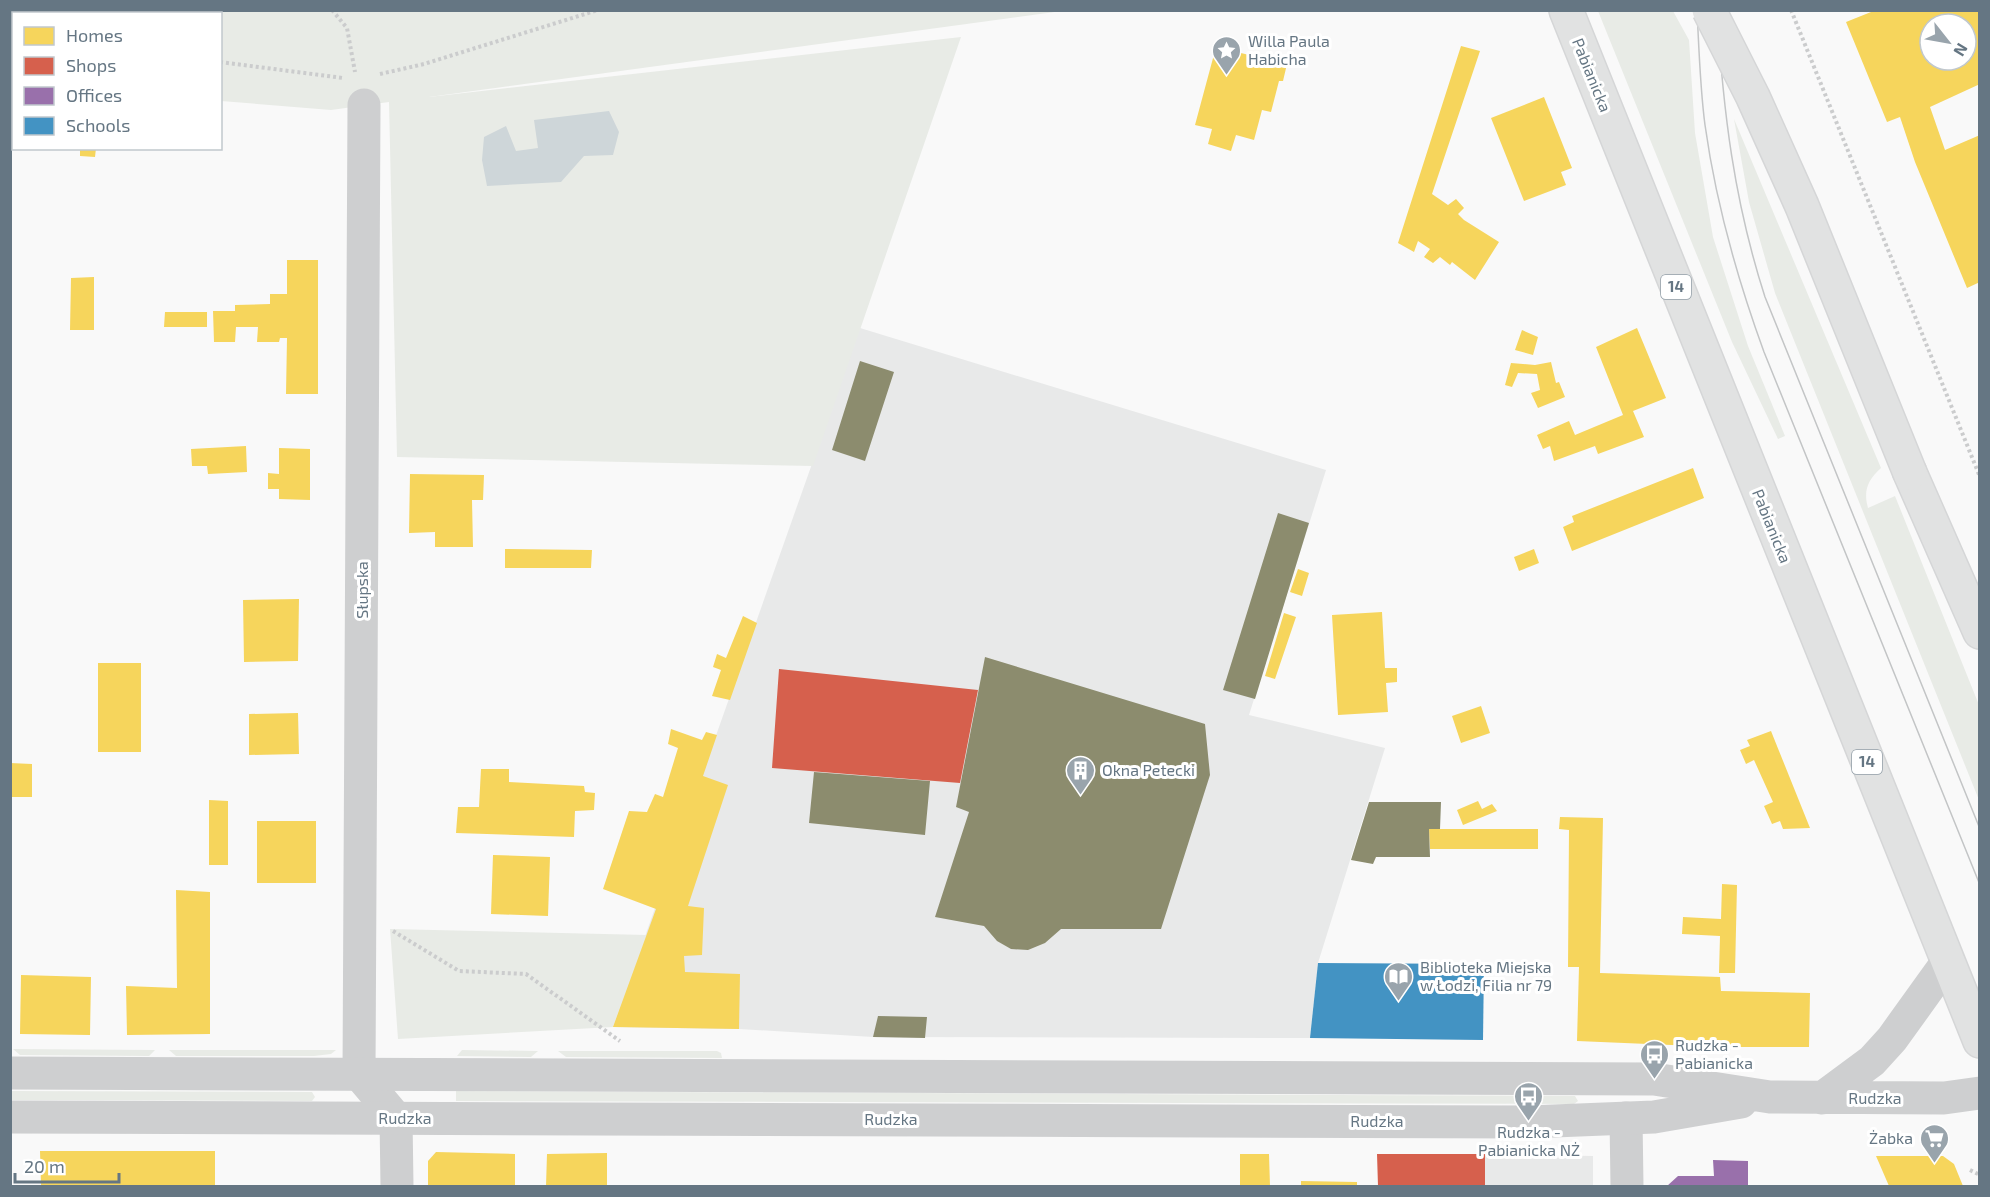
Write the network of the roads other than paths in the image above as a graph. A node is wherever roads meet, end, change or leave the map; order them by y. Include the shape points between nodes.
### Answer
1 (1566, 10) edge
2 (1708, 10) edge
3 (360, 92) road end
4 (1980, 632) edge
5 (1948, 961) junction
6 (1980, 1041) edge
7 (10, 1073) edge
8 (359, 1074) junction
9 (1980, 1093) edge
10 (1770, 1097) junction
11 (1822, 1098) junction
12 (10, 1117) edge
13 (396, 1118) junction
14 (1626, 1118) junction
15 (397, 1186) edge
16 (1627, 1186) edge

1 - 5 main road, Pabianicka / 14
2 - 4 main road, bridge via 1802,206 1910,473
3 - 8 street, Słupska
5 - 6 main road, Pabianicka / 14
5 - 11 street via 1872,1061
7 - 8 street, Rudzka
8 - 10 street, Rudzka via 1654,1079
8 - 13 street
9 - 11 street, Rudzka via 1944,1098
10 - 11 street, Rudzka
10 - 14 street, Rudzka via 1654,1117
12 - 13 street, Rudzka
13 - 14 street, Rudzka via 1505,1122
13 - 15 street
14 - 16 street

